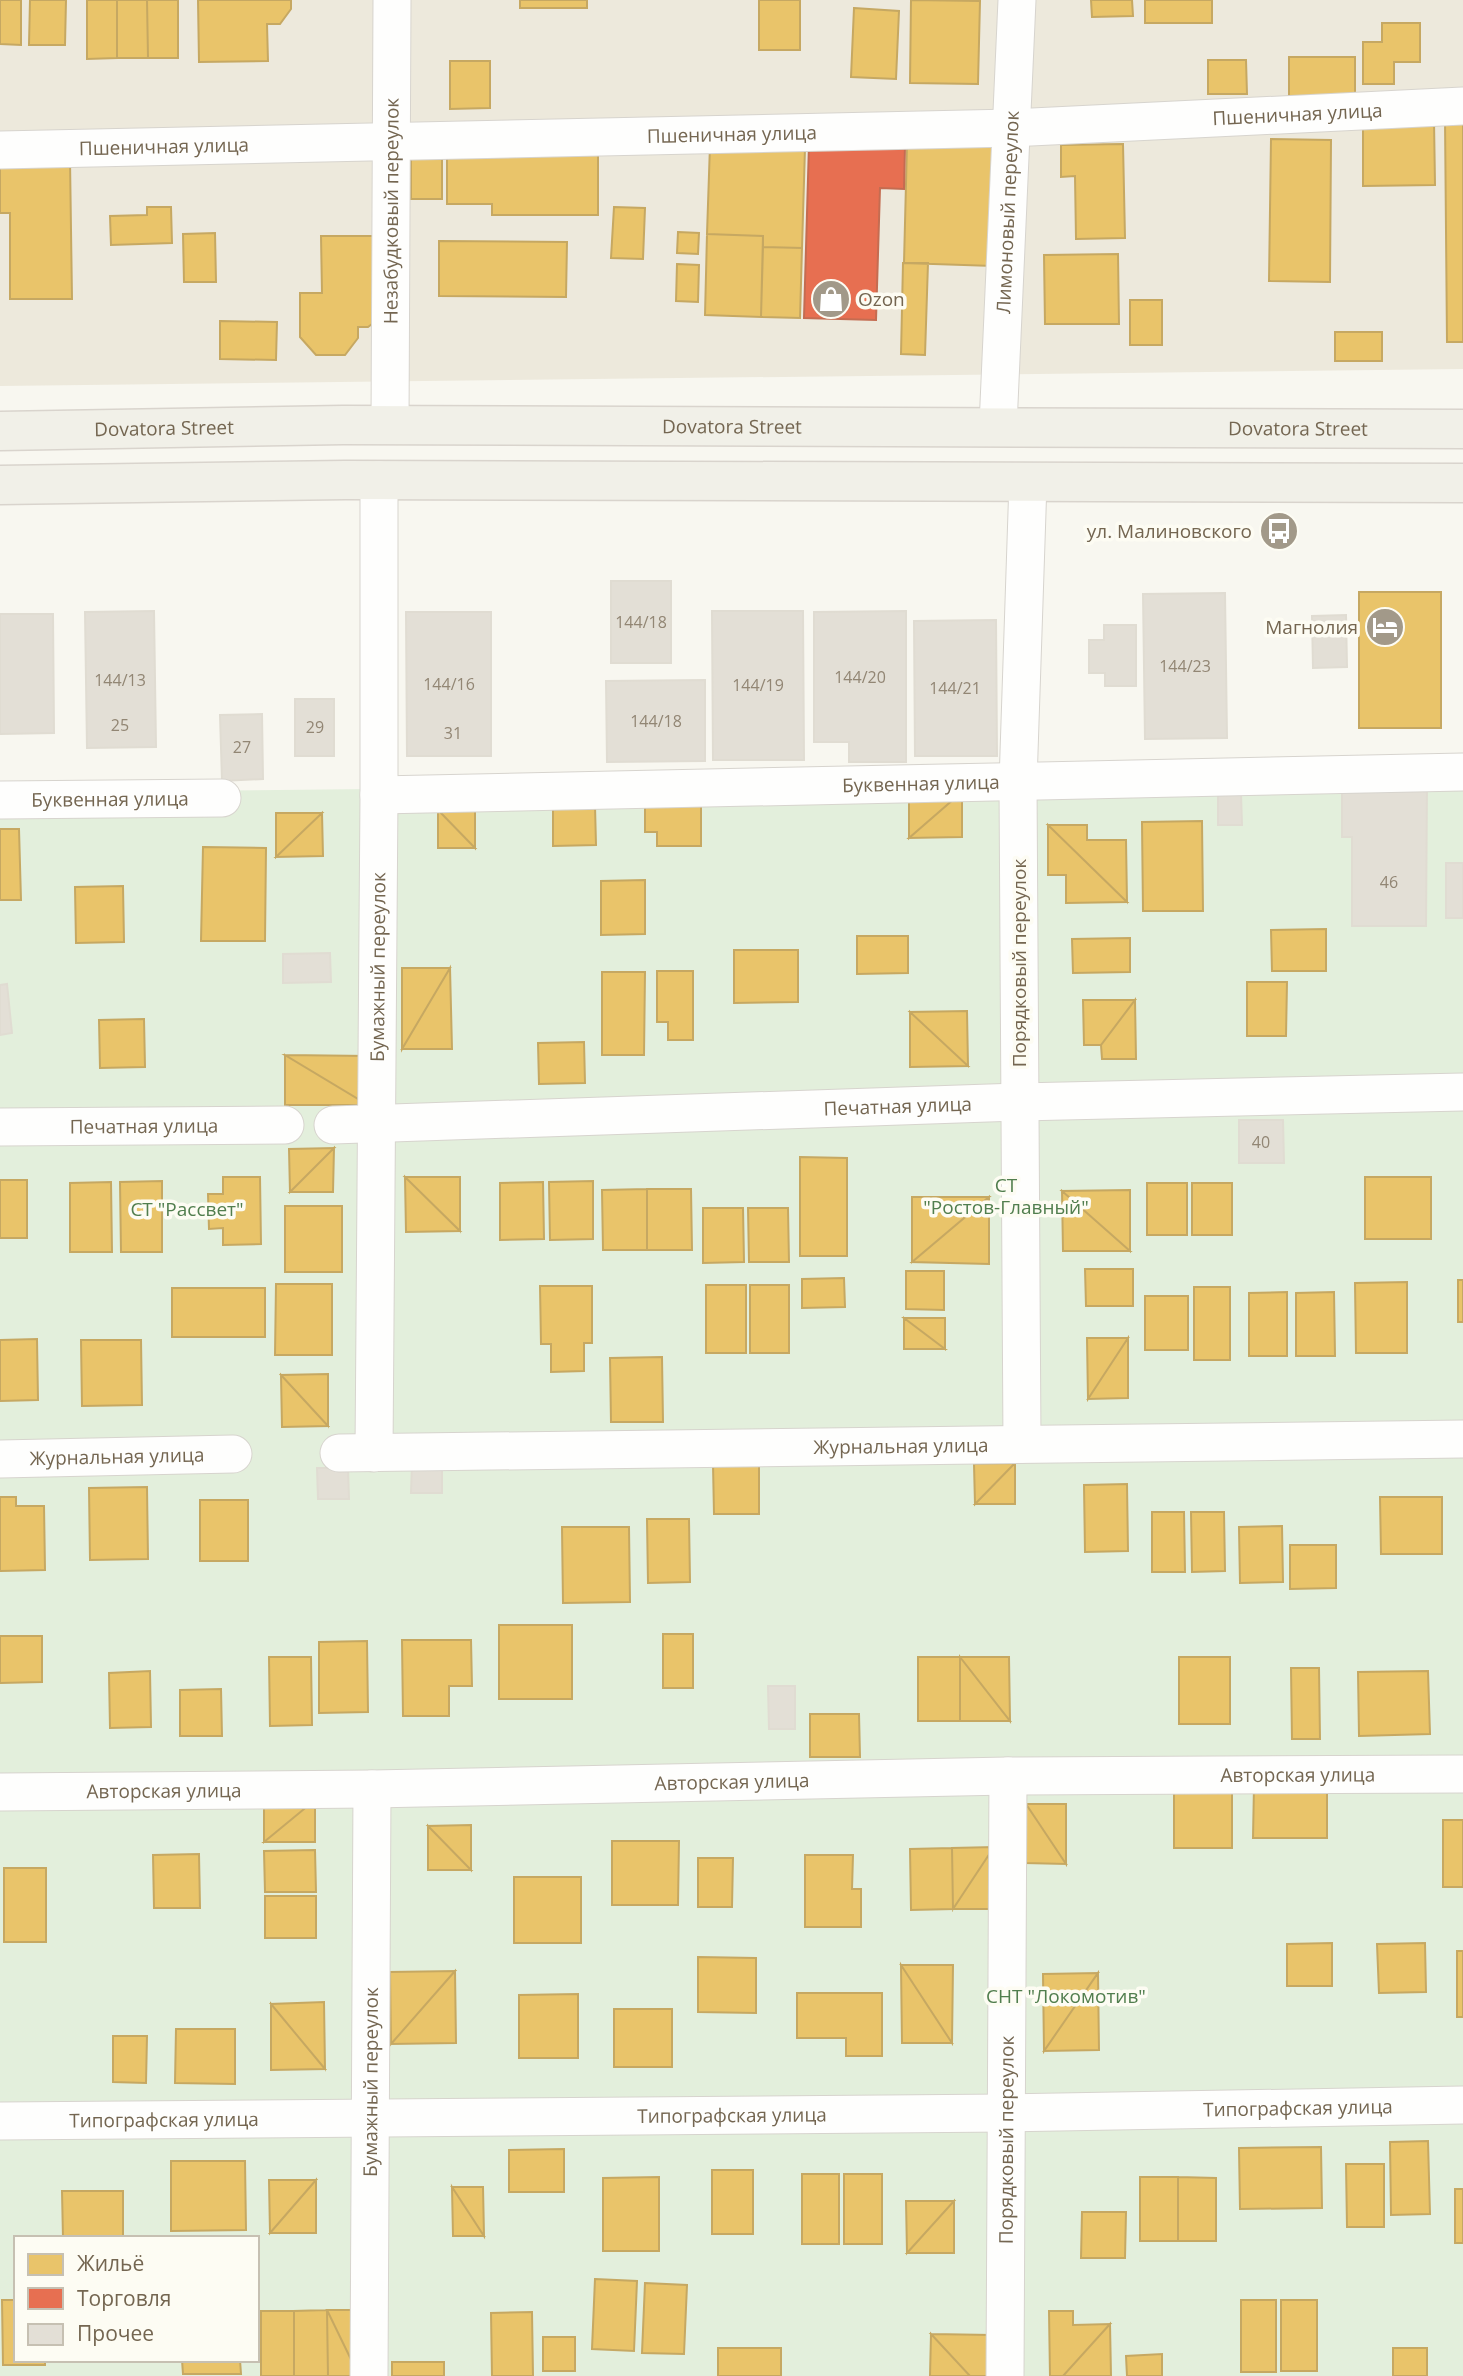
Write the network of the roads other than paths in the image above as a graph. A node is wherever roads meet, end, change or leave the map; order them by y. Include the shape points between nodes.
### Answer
1 (392, 0) edge
2 (1017, 0) edge
3 (1463, 106) edge
4 (1012, 128) junction
5 (392, 140) junction
6 (0, 150) edge
7 (390, 425) junction
8 (998, 426) junction
9 (1463, 429) edge
10 (0, 431) edge
11 (379, 480) junction
12 (1028, 482) junction
13 (1463, 483) edge
14 (0, 485) edge
15 (1463, 772) edge
16 (1018, 783) junction
17 (379, 795) junction
18 (222, 798) dead end
19 (0, 800) edge
20 (1463, 1092) edge
21 (1020, 1102) junction
22 (285, 1125) dead end
23 (332, 1125) dead end
24 (377, 1125) junction
25 (0, 1127) edge
26 (1463, 1439) edge
27 (1022, 1444) junction
28 (356, 1453) joint
29 (233, 1454) dead end
30 (0, 1459) edge
31 (1463, 1774) edge
32 (1008, 1776) junction
33 (372, 1790) junction
34 (0, 1793) edge
35 (1463, 2105) edge
36 (1007, 2113) junction
37 (370, 2118) junction
38 (0, 2121) edge
39 (369, 2376) edge
40 (1005, 2376) edge

1 - 5 street, Незабудковый переулок
2 - 4 street, Лимоновый переулок
3 - 4 street, Пшеничная улица
4 - 5 street, Пшеничная улица
4 - 8 street, Лимоновый переулок
5 - 6 street, Пшеничная улица
5 - 7 street, Незабудковый переулок
7 - 8 main road, Dovatora Street
7 - 10 main road, Dovatora Street
8 - 9 main road, Dovatora Street
11 - 12 main road
11 - 14 main road
11 - 17 street, Бумажный переулок
12 - 13 main road
12 - 16 street, Порядковый переулок
15 - 16 street, Буквенная улица
16 - 17 street, Буквенная улица
16 - 21 street, Порядковый переулок
17 - 24 street, Бумажный переулок
18 - 19 street, Буквенная улица
20 - 21 street, Печатная улица
21 - 24 street, Печатная улица
21 - 27 street, Порядковый переулок
22 - 25 street, Печатная улица
23 - 24 street, Печатная улица
24 - 28 street, Бумажный переулок
26 - 27 street, Журнальная улица
27 - 28 street, Журнальная улица
29 - 30 street, Журнальная улица
31 - 32 street, Авторская улица
32 - 33 street, Авторская улица
32 - 36 street, Порядковый переулок
33 - 34 street, Авторская улица
33 - 37 street, Бумажный переулок
35 - 36 street, Типографская улица
36 - 37 street, Типографская улица
36 - 40 street, Порядковый переулок
37 - 38 street, Типографская улица
37 - 39 street, Бумажный переулок

